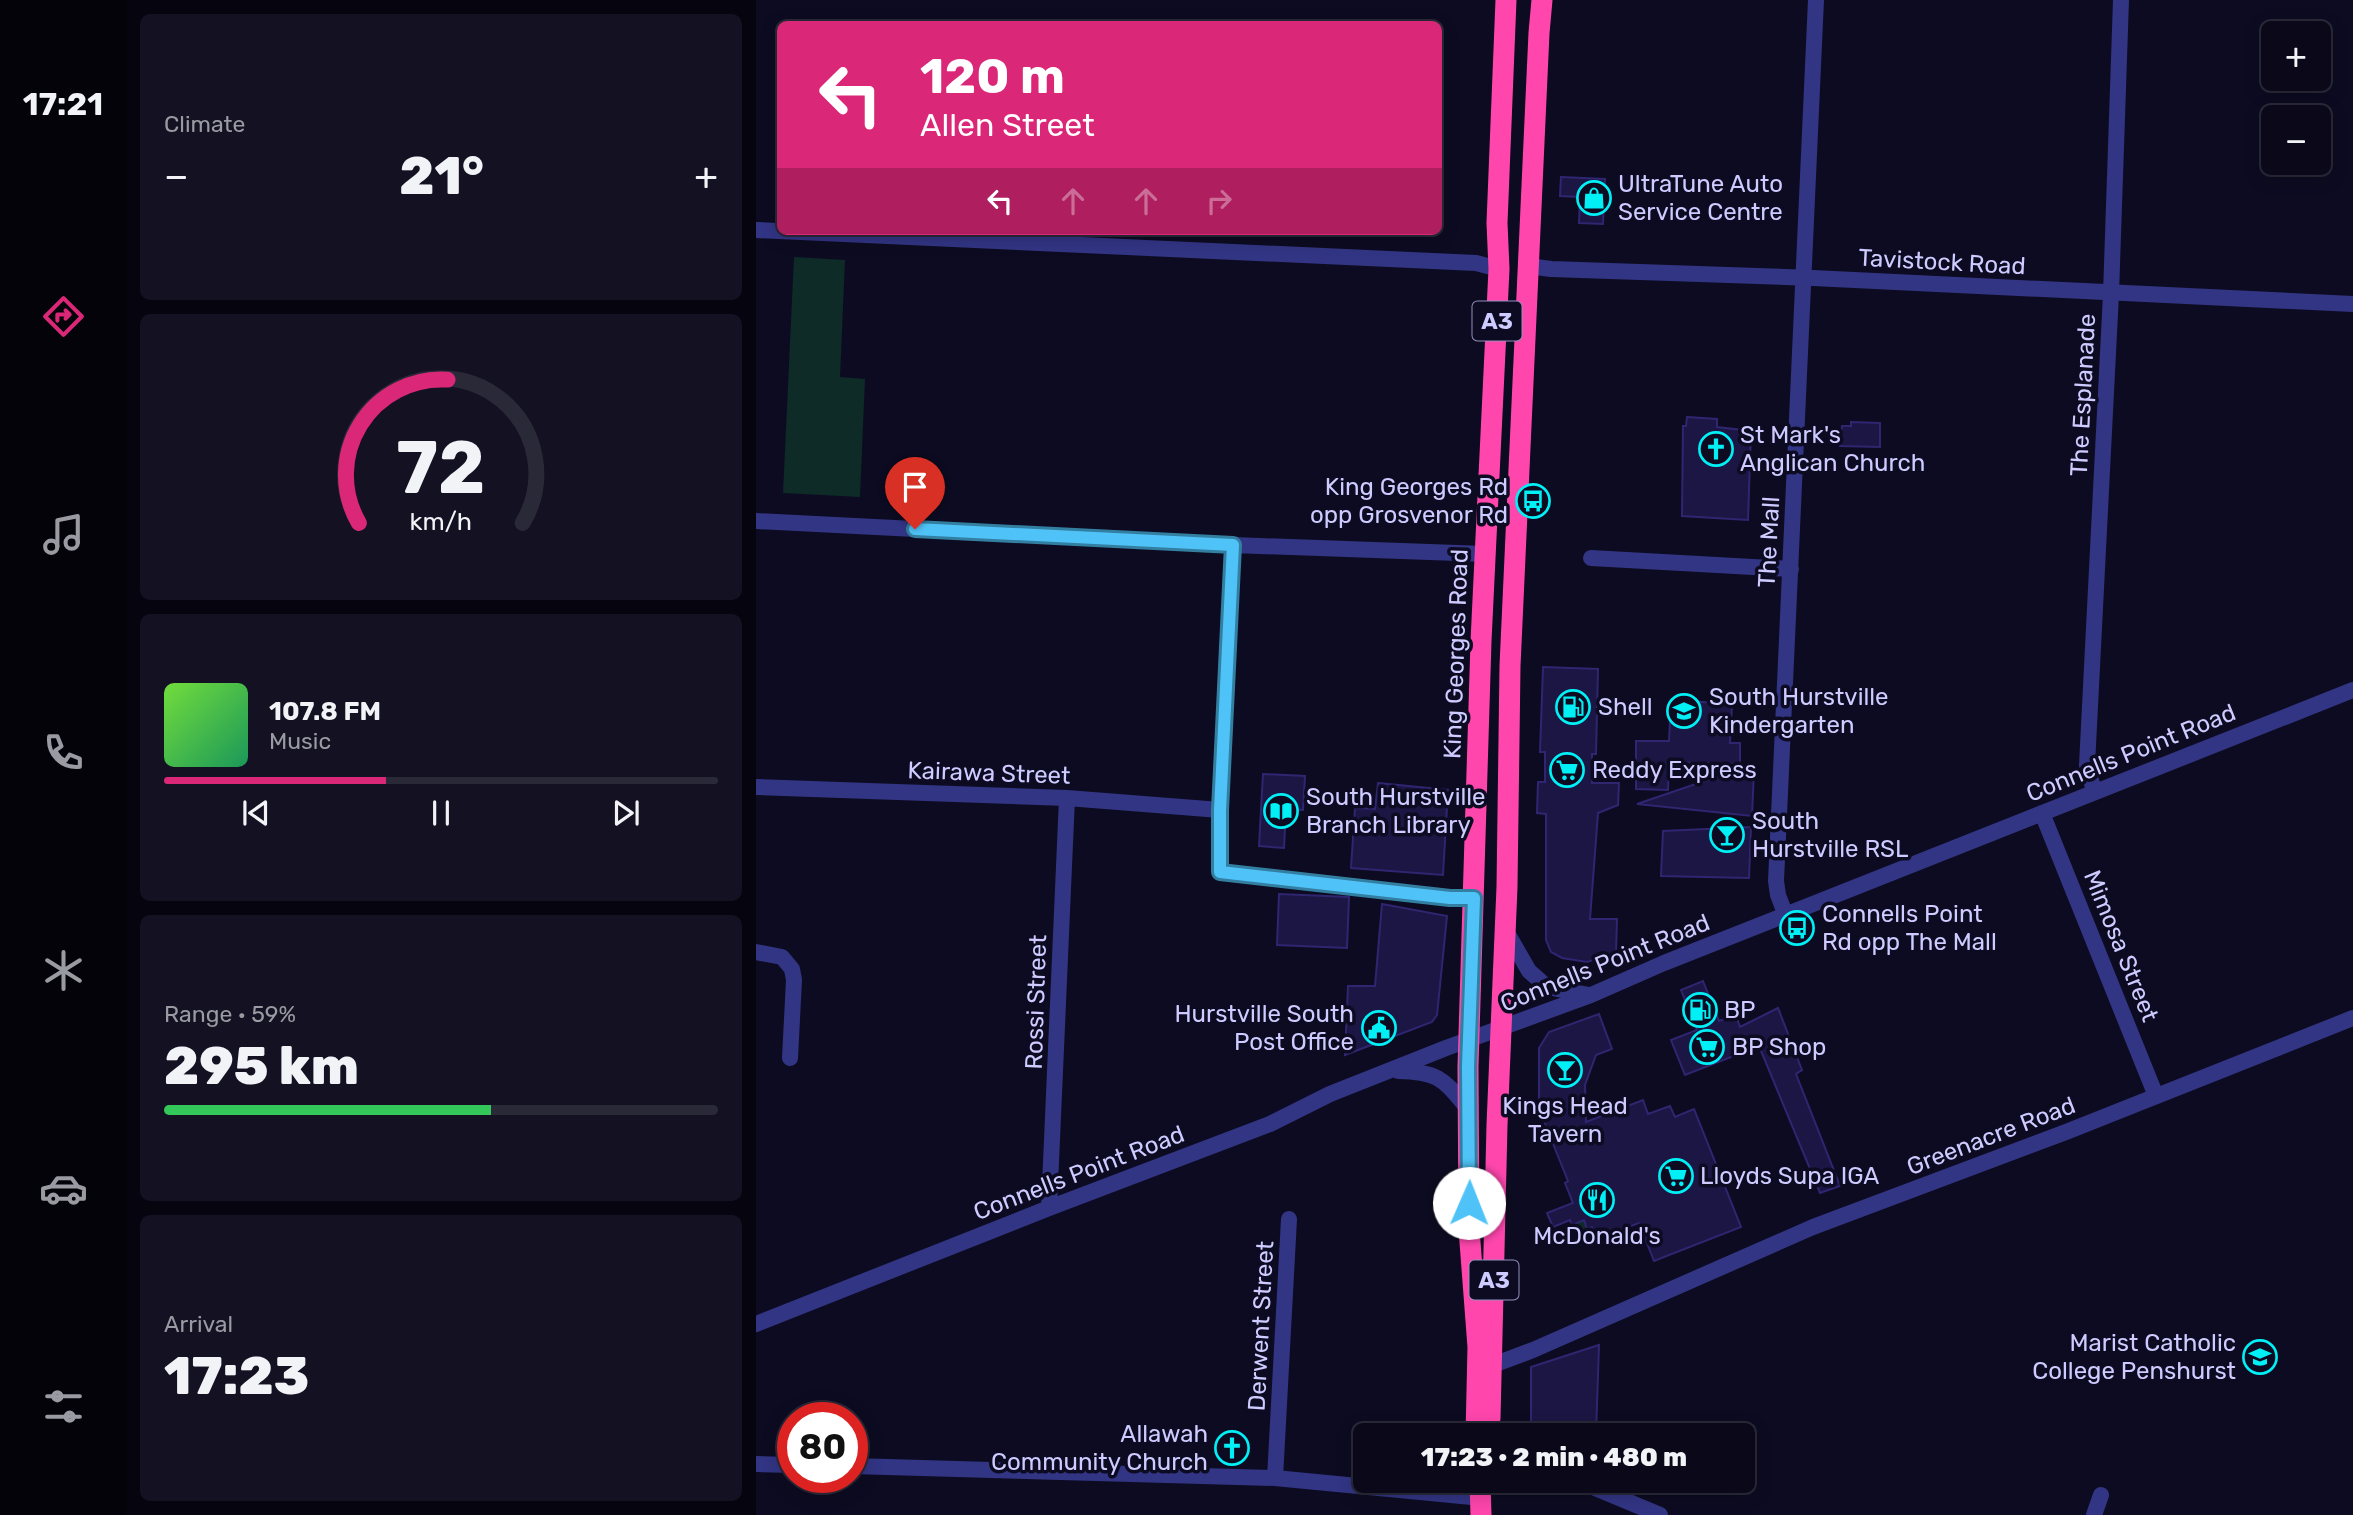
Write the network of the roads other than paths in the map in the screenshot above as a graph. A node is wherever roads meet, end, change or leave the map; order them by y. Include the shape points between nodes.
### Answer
1 (1506, 0) edge
2 (1526, 0) edge
3 (1542, 0) edge
4 (1816, 0) edge
5 (2121, 0) edge
6 (1539, 33) junction
7 (756, 230) edge
8 (777, 231) edge
9 (865, 235) edge
10 (1528, 266) junction
11 (1499, 269) junction
12 (1803, 278) junction
13 (2111, 294) junction
14 (2353, 304) edge
15 (756, 521) edge
16 (1233, 545) junction
17 (1485, 554) junction
18 (1591, 558) dead end
19 (1791, 569) junction
20 (2353, 690) edge
21 (756, 787) edge
22 (2094, 791) junction
23 (1067, 798) junction
24 (1220, 810) junction
25 (2042, 813) junction
26 (1474, 898) junction
27 (1786, 916) junction
28 (1506, 930) junction
29 (756, 952) edge
30 (1591, 995) junction
31 (2353, 1018) edge
32 (1501, 1029) junction
33 (1469, 1041) junction
34 (790, 1058) dead end
35 (1392, 1071) junction
36 (2156, 1096) junction
37 (1469, 1110) junction
38 (1049, 1208) junction
39 (1289, 1219) dead end
40 (756, 1324) edge
41 (1493, 1365) junction
42 (1476, 1423) edge
43 (1491, 1423) edge
44 (756, 1464) edge
45 (777, 1465) edge
46 (868, 1466) edge
47 (1275, 1478) junction
48 (1607, 1493) edge
49 (1482, 1494) edge
50 (2101, 1495) dead end
51 (1660, 1515) edge
52 (2094, 1515) edge

1 - 11 highway, King Georges Road / A3
2 - 6 highway
3 - 6 highway, A3
4 - 12 street, The Mall
5 - 13 street, The Esplanade
6 - 10 highway, A3
7 - 8 street
9 - 11 street via 1476,263
10 - 12 street, Tavistock Road
10 - 28 highway, A3 via 1510,666
11 - 17 highway, King Georges Road / A3
12 - 13 street, Tavistock Road
12 - 19 street, The Mall
13 - 14 street, Tavistock Road
13 - 22 street, The Esplanade via 2087,765
15 - 16 street
16 - 17 street
16 - 24 street
17 - 26 highway, King Georges Road / A3
18 - 19 street
19 - 27 street, The Mall via 1776,881
20 - 22 street, Connells Point Road
21 - 23 street, Kairawa Street
22 - 25 street, Connells Point Road
23 - 24 street, Kairawa Street
23 - 38 street, Rossi Street
24 - 26 street via 1220,872
25 - 27 street, Connells Point Road
25 - 36 street, Mimosa Street
26 - 33 highway, King Georges Road / A3
27 - 30 street, Connells Point Road
28 - 30 street via 1529,971 1547,987
28 - 32 highway, A3
29 - 34 street via 782,957 792,969
30 - 32 street, Connells Point Road
31 - 36 street, Greenacre Road
32 - 33 street, Connells Point Road
32 - 41 highway, A3
33 - 35 street, Connells Point Road
33 - 37 highway, King Georges Road / A3
35 - 37 street via 1420,1071 1443,1080
35 - 38 street, Connells Point Road via 1330,1094 1270,1124
36 - 41 street, Greenacre Road via 1813,1227
37 - 42 highway, King Georges Road / A3 via 1468,1229 1478,1347
38 - 40 street, Connells Point Road
39 - 47 street, Derwent Street
41 - 43 highway, A3
44 - 45 street
46 - 47 street
47 - 49 street
48 - 51 street
50 - 52 street

